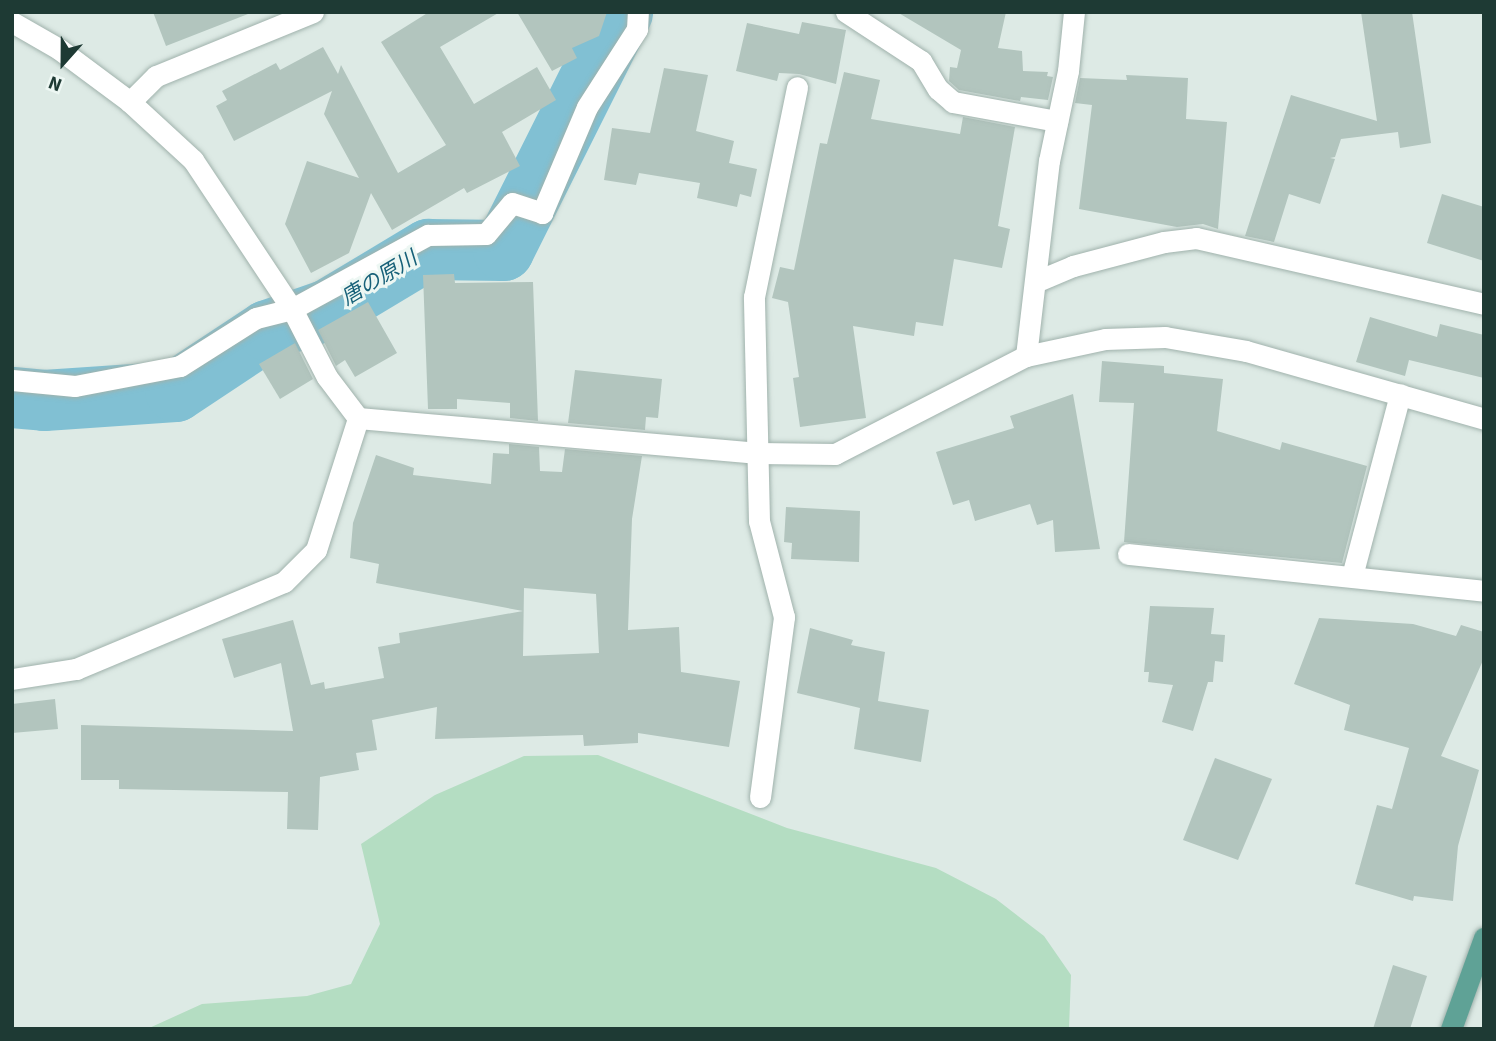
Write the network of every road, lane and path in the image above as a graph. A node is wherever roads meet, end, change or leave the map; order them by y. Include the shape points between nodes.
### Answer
1 (313, 12) edge
2 (638, 12) edge
3 (846, 12) edge
4 (1074, 12) edge
5 (12, 22) edge
6 (797, 87) dead end
7 (130, 102) junction
8 (1057, 121) junction
9 (1035, 282) junction
10 (1484, 304) edge
11 (292, 309) junction
12 (1026, 356) junction
13 (12, 380) edge
14 (1400, 394) junction
15 (358, 418) junction
16 (1484, 418) edge
17 (758, 453) junction
18 (1128, 554) dead end
19 (1352, 576) junction
20 (1484, 591) edge
21 (12, 679) edge
22 (760, 797) dead end
23 (1484, 938) edge
24 (1451, 1029) edge

1 - 7 street via 156,76
2 - 11 street via 637,29 587,107 542,213 512,203 486,234 428,235
3 - 8 street via 921,61 953,102
4 - 8 street
5 - 7 street via 59,49
6 - 17 street via 754,297
7 - 11 street via 193,160
8 - 9 street
9 - 10 street via 1073,266 1196,238
9 - 12 street
11 - 13 street via 256,317 180,366 75,386
11 - 15 street via 327,377
12 - 14 street via 1105,338 1165,337 1246,351
12 - 17 street via 835,454
14 - 16 street
14 - 19 street
15 - 17 street
15 - 21 street via 317,550 284,582 76,670
17 - 22 street via 759,521 784,617
18 - 19 street
19 - 20 street
23 - 24 main road

